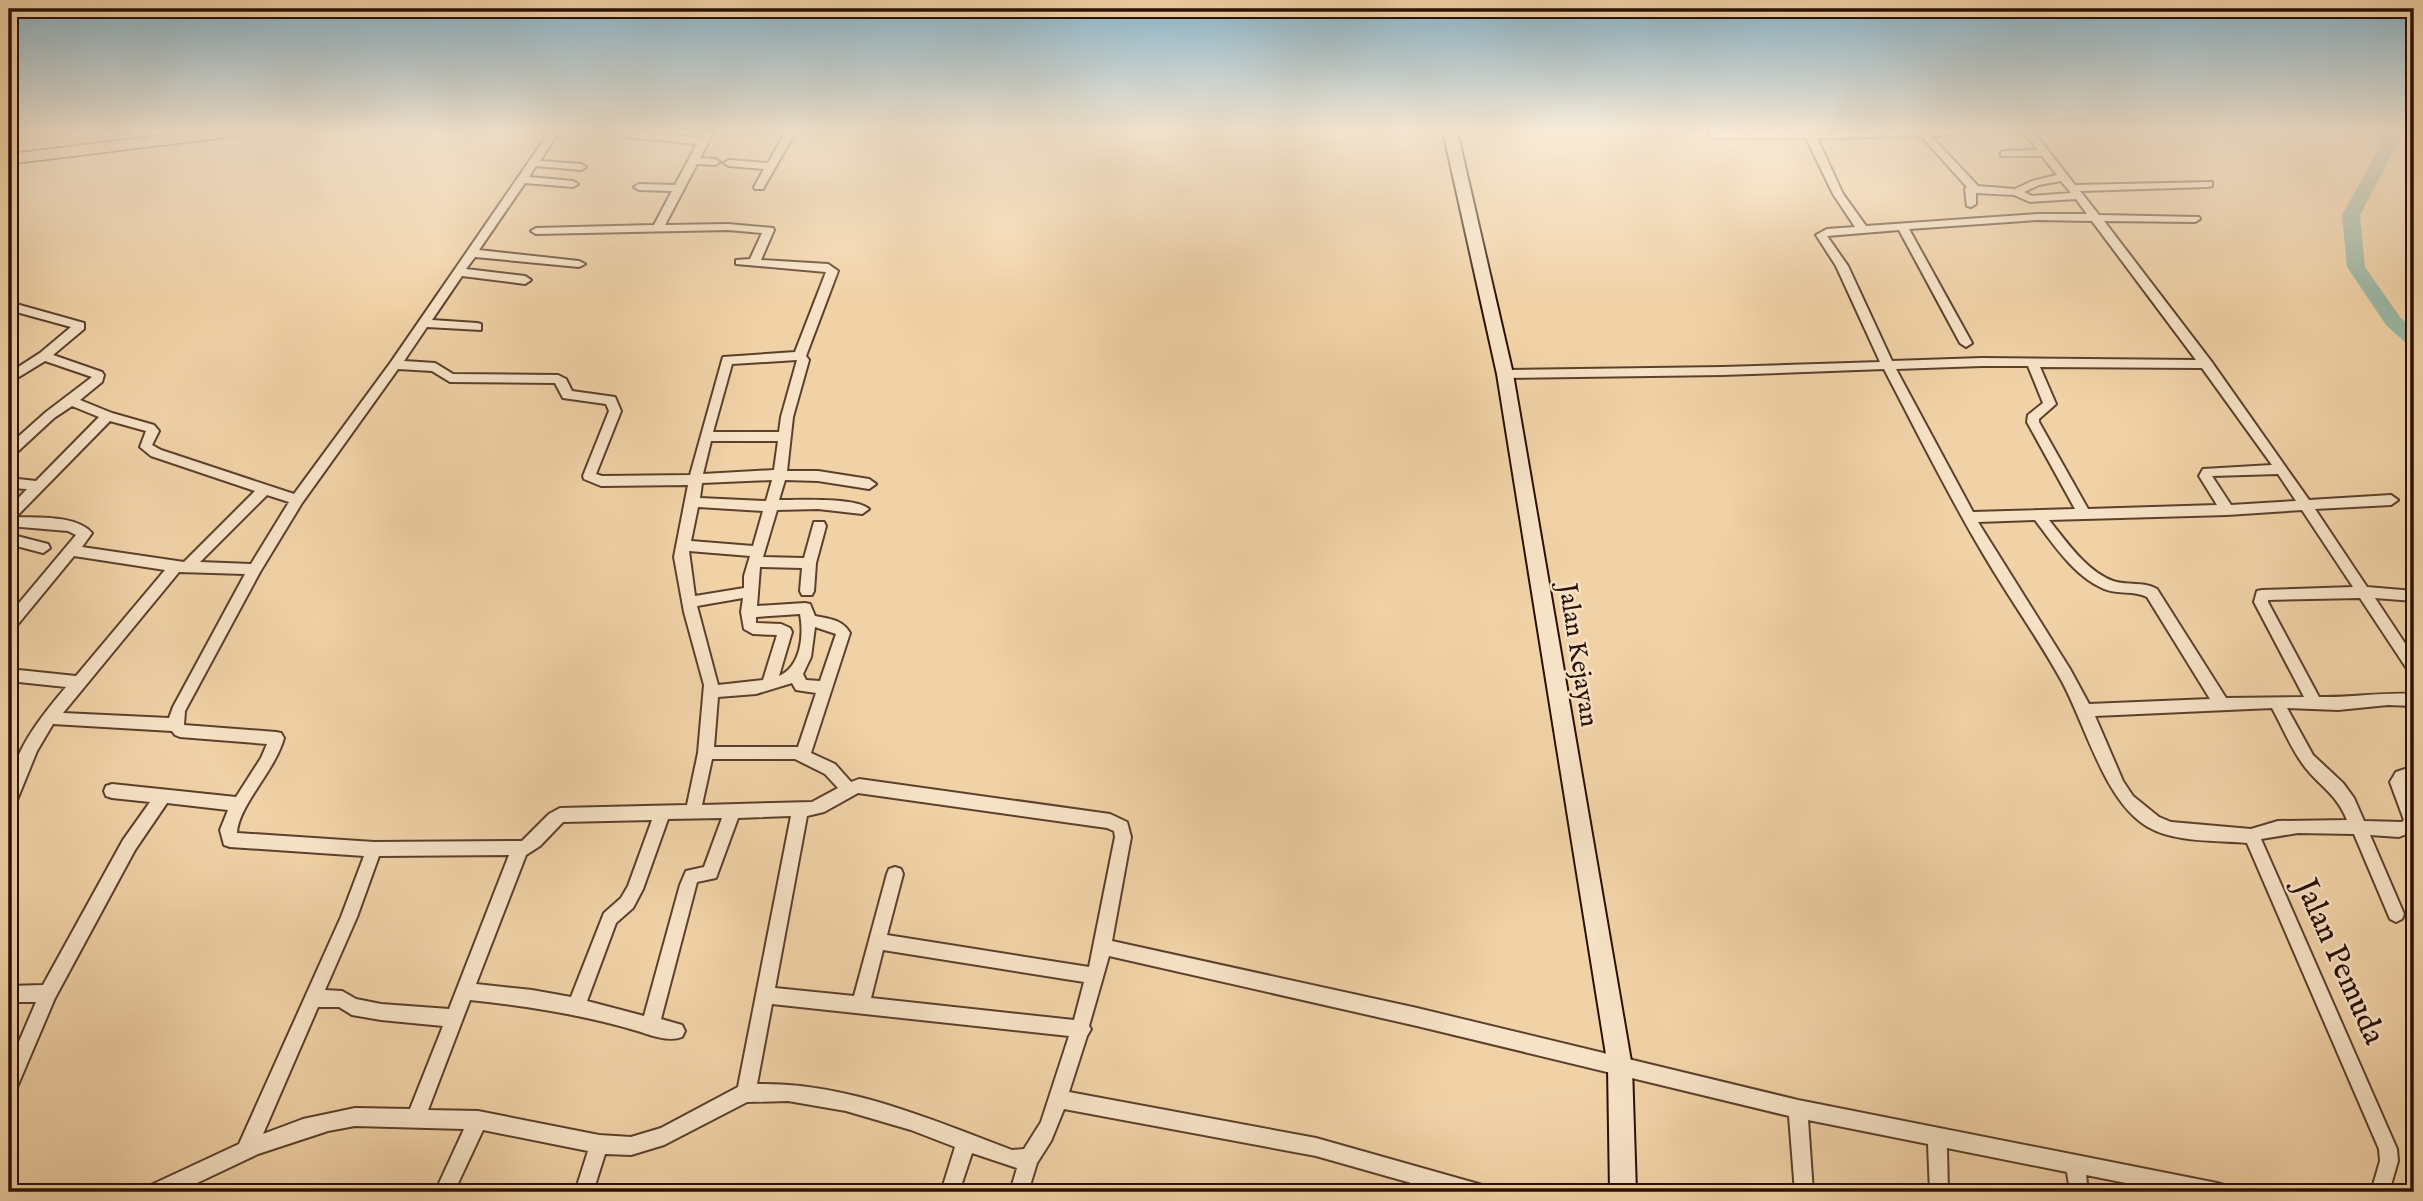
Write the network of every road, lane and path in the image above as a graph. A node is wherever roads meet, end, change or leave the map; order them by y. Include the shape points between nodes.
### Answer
1 (516, 187) edge
2 (641, 187) edge
3 (1463, 187) edge
4 (1835, 187) edge
5 (2027, 187) edge
6 (2070, 187) joint
7 (677, 188) joint
8 (1975, 189) joint
9 (2016, 192) junction
10 (1971, 204) dead end
11 (2094, 216) junction
12 (2195, 219) dead end
13 (1903, 228) junction
14 (657, 229) junction
15 (1863, 230) junction
16 (536, 231) dead end
17 (471, 253) junction
18 (740, 262) dead end
19 (754, 263) junction
20 (579, 264) dead end
21 (458, 272) junction
22 (525, 280) dead end
23 (9, 306) edge
24 (422, 323) junction
25 (477, 327) dead end
26 (1966, 343) dead end
27 (44, 356) junction
28 (800, 356) junction
29 (2033, 363) junction
30 (2207, 364) junction
31 (394, 365) junction
32 (1888, 366) junction
33 (1505, 374) junction
34 (9, 379) edge
35 (71, 401) junction
36 (108, 416) junction
37 (785, 436) junction
38 (705, 437) junction
39 (9, 452) edge
40 (2281, 469) junction
41 (780, 475) junction
42 (695, 479) junction
43 (9, 483) edge
44 (869, 484) dead end
45 (40, 486) junction
46 (265, 489) junction
47 (297, 500) junction
48 (2391, 500) dead end
49 (693, 502) junction
50 (2306, 504) junction
51 (771, 505) junction
52 (862, 509) dead end
53 (2227, 510) junction
54 (2084, 514) junction
55 (2038, 515) junction
56 (1969, 517) junction
57 (9, 518) edge
58 (819, 526) dead end
59 (9, 539) edge
60 (684, 546) junction
61 (43, 548) dead end
62 (71, 550) junction
63 (756, 557) junction
64 (809, 563) junction
65 (181, 567) junction
66 (255, 569) junction
67 (807, 591) dead end
68 (749, 592) junction
69 (2365, 592) junction
70 (2414, 596) edge
71 (690, 603) junction
72 (748, 612) junction
73 (808, 620) junction
74 (9, 625) edge
75 (780, 649) junction
76 (806, 649) junction
77 (2414, 668) edge
78 (796, 674) junction
79 (9, 675) edge
80 (78, 682) junction
81 (769, 684) junction
82 (826, 687) junction
83 (711, 691) junction
84 (2414, 701) edge
85 (2276, 702) junction
86 (2315, 704) junction
87 (2222, 705) junction
88 (2085, 710) junction
89 (49, 718) junction
90 (176, 725) junction
91 (706, 752) junction
92 (803, 755) junction
93 (2414, 773) edge
94 (848, 789) junction
95 (112, 791) dead end
96 (162, 797) junction
97 (9, 800) edge
98 (241, 804) junction
99 (800, 810) junction
100 (732, 811) junction
101 (693, 812) junction
102 (662, 813) junction
103 (2359, 829) junction
104 (2252, 836) junction
105 (520, 848) junction
106 (374, 849) junction
107 (895, 874) dead end
108 (2396, 914) dead end
109 (877, 941) junction
110 (1103, 947) junction
111 (1095, 976) junction
112 (464, 991) junction
113 (9, 993) edge
114 (48, 993) junction
115 (766, 995) junction
116 (313, 998) junction
117 (860, 1005) junction
118 (576, 1007) junction
119 (453, 1018) junction
120 (650, 1027) junction
121 (1082, 1029) junction
122 (676, 1031) dead end
123 (1620, 1067) junction
124 (9, 1086) edge
125 (746, 1093) junction
126 (1058, 1098) junction
127 (1798, 1109) junction
128 (416, 1118) junction
129 (478, 1120) junction
130 (1937, 1136) junction
131 (966, 1143) junction
132 (599, 1144) junction
133 (247, 1148) junction
134 (1029, 1158) junction
135 (2075, 1164) junction
136 (2164, 1187) edge
137 (158, 1192) edge
138 (444, 1192) edge
139 (584, 1192) edge
140 (950, 1192) edge
141 (1019, 1192) edge
142 (1475, 1192) edge
143 (1623, 1192) edge
144 (1804, 1192) edge
145 (1939, 1192) edge
146 (2079, 1192) edge
147 (2217, 1192) edge
148 (2380, 1192) edge

1 - 17 street
2 - 7 street
3 - 33 main road, Jalan Kejayan
4 - 15 street
5 - 9 street
6 - 9 street via 2030,199
6 - 11 street
7 - 14 street
8 - 9 street
8 - 10 street via 1969,190
11 - 12 street
11 - 13 street
11 - 30 street
13 - 15 street
13 - 26 street
14 - 16 street
14 - 19 street via 769,230
15 - 32 street via 1821,235 1843,269
17 - 20 street
17 - 21 street
18 - 19 street
19 - 28 street via 832,269
21 - 22 street
21 - 24 street
23 - 27 street via 79,326
24 - 25 street
24 - 31 street
27 - 34 street
27 - 35 street via 98,375
28 - 37 street via 803,360
28 - 38 street via 727,360
29 - 30 street
29 - 32 street
29 - 54 street via 2050,404 2033,422
30 - 40 street
31 - 42 street via 435,367 445,377 466,380 558,379 567,395 606,399 615,406 590,470 592,479
31 - 47 street
32 - 33 street
32 - 56 street
33 - 123 main road, Jalan Kejayan
35 - 36 street
35 - 39 street
36 - 45 street
36 - 46 street via 153,430 146,447 156,453
37 - 38 street
37 - 41 street
38 - 42 street
40 - 50 street
40 - 53 street via 2208,472 2205,476
41 - 42 street
41 - 44 street
41 - 51 street
42 - 49 street
43 - 45 street
45 - 57 street
46 - 47 street
46 - 65 street
47 - 66 street
48 - 50 street
49 - 51 street
49 - 60 street
50 - 53 street
50 - 69 street
51 - 52 street
51 - 63 street
53 - 54 street
54 - 55 street
55 - 56 street
55 - 87 street via 2066,551 2101,580 2110,586 2152,593
56 - 88 street
57 - 62 street via 84,532
58 - 64 street
59 - 61 street
60 - 63 street
60 - 71 street via 682,566
62 - 65 street
62 - 74 street
63 - 64 street
63 - 68 street
64 - 67 street
65 - 66 street
65 - 80 street
66 - 90 street via 178,711
68 - 71 street
68 - 72 street
69 - 70 street
69 - 77 street
69 - 86 street via 2262,595 2261,602
71 - 83 street
72 - 73 street via 805,608
72 - 75 street via 751,627 786,632
73 - 76 street
73 - 82 street via 843,629
75 - 76 street
75 - 81 street
76 - 78 street
78 - 81 street
78 - 82 street via 801,685
79 - 80 street
80 - 89 street
81 - 83 street
82 - 92 street
83 - 91 street
84 - 86 street
85 - 86 street
85 - 87 street
85 - 103 street via 2308,760 2343,795
87 - 88 street
88 - 104 street via 2117,785 2137,811 2171,829
89 - 90 street
89 - 97 street via 30,748
90 - 98 street via 187,732 276,738 267,764
91 - 92 street
91 - 101 street
92 - 94 street via 830,769
93 - 103 street via 2398,782 2412,822 2407,828
94 - 99 street via 823,806
94 - 110 street via 873,786 1110,821 1121,827
95 - 96 street
96 - 98 street
96 - 114 street via 129,845
98 - 106 street via 228,829 234,842
99 - 100 street
99 - 115 street
100 - 101 street
100 - 120 street via 710,873 692,876 688,885
101 - 102 street
102 - 105 street via 560,815 531,845
102 - 118 street via 635,889 610,918
103 - 104 street via 2276,827
103 - 108 street
104 - 148 street, Jalan Pemuda via 2388,1149
105 - 106 street
105 - 112 street
106 - 116 street
107 - 109 street
109 - 111 street
109 - 117 street
110 - 111 street
110 - 123 street
111 - 121 street
112 - 118 street
112 - 119 street
113 - 114 street
114 - 124 street
115 - 117 street
115 - 125 street
116 - 119 street via 342,999 352,1007 381,1012
116 - 133 street
117 - 121 street
118 - 120 street
119 - 128 street
120 - 122 street
121 - 126 street
123 - 127 street
123 - 143 main road, Jalan Kejayan
125 - 131 street via 788,1092 846,1102
125 - 132 street via 664,1136 631,1146
126 - 134 street via 1042,1144
126 - 142 street via 1316,1147
127 - 130 street
127 - 144 street
128 - 129 street
128 - 133 street via 337,1119
129 - 132 street
129 - 138 street
130 - 135 street
130 - 145 street
131 - 134 street via 1012,1159
131 - 140 street
132 - 139 street
133 - 137 street
134 - 141 street
135 - 136 street
135 - 146 street
136 - 147 street

